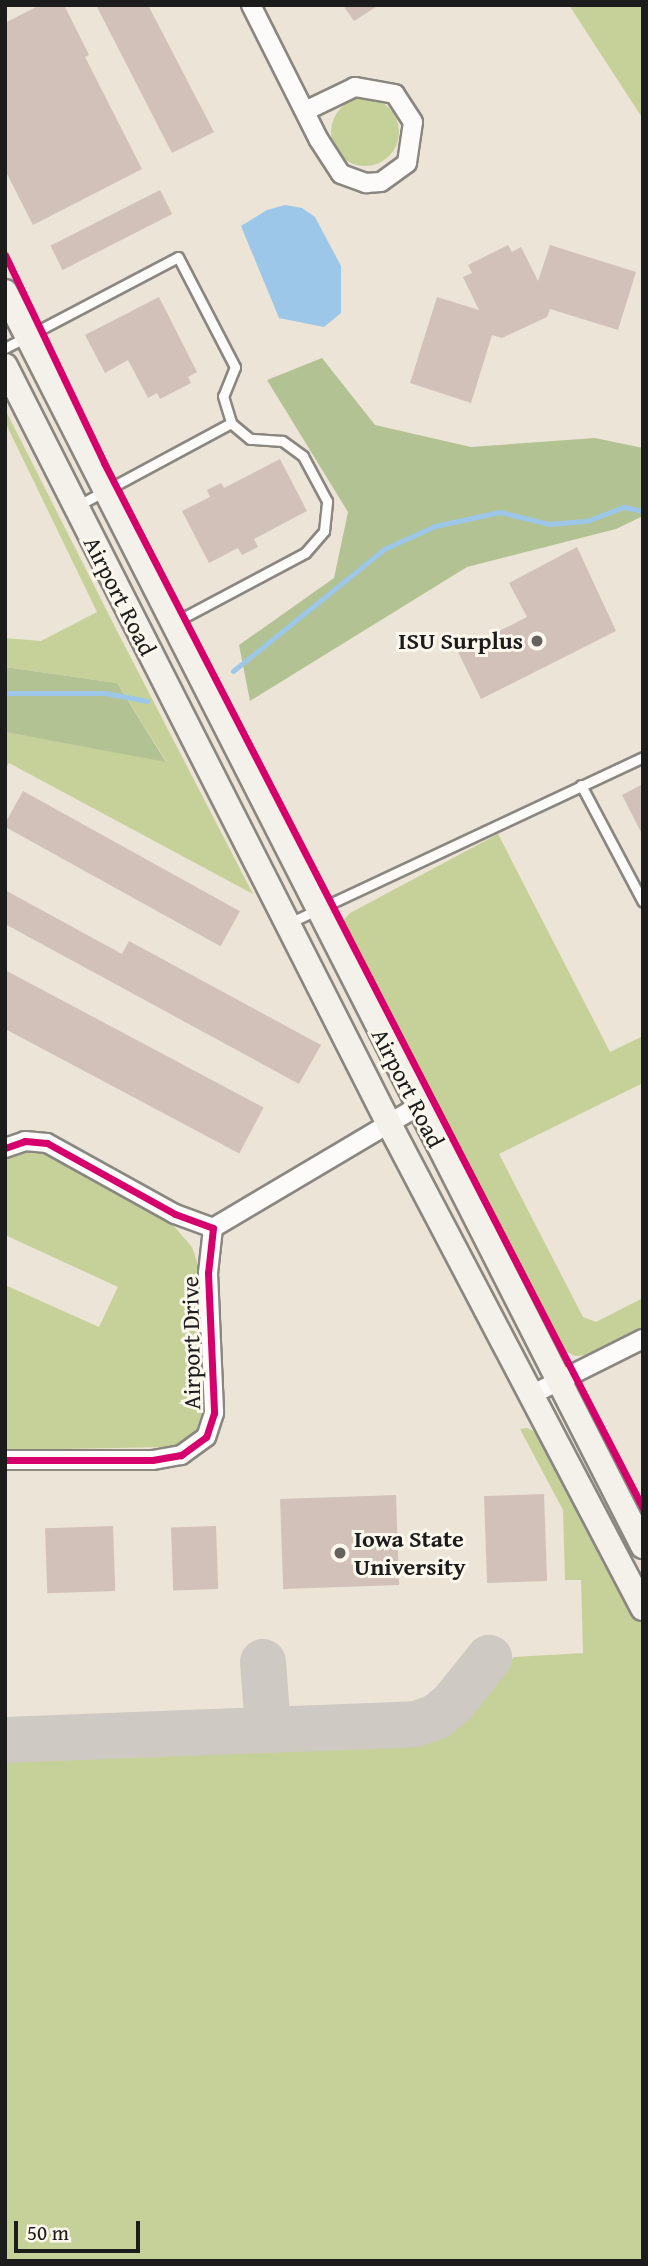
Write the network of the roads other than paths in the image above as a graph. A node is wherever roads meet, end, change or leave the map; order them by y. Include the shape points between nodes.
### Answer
1 (251, 5) edge
2 (304, 111) junction
3 (5, 292) edge
4 (16, 343) edge
5 (5, 366) edge
6 (231, 423) junction
7 (104, 492) junction
8 (75, 507) junction
9 (171, 624) junction
10 (643, 757) edge
11 (581, 785) junction
12 (643, 902) edge
13 (316, 909) junction
14 (288, 924) junction
15 (417, 1107) junction
16 (388, 1122) junction
17 (5, 1149) edge
18 (212, 1228) junction
19 (643, 1339) edge
20 (558, 1381) junction
21 (529, 1396) junction
22 (5, 1460) edge
23 (643, 1546) edge
24 (643, 1608) edge

1 - 2 street
2 - 2 street via 341,174 366,183 382,182 407,163 413,122 395,94 355,87
3 - 4 main road, Airport Road
4 - 6 lane via 178,257 235,367 223,396
4 - 7 main road, Airport Road
5 - 8 main road, Airport Road
6 - 7 lane
6 - 9 lane via 250,439 282,441 303,456 327,501 324,531 305,554
7 - 8 lane
7 - 9 main road, Airport Road
8 - 14 main road, Airport Road
9 - 13 main road, Airport Road
10 - 11 lane
11 - 12 lane
11 - 13 lane
13 - 14 lane
13 - 15 main road, Airport Road
14 - 16 main road, Airport Road
15 - 16 street
15 - 20 main road, Airport Road
16 - 18 street
16 - 21 main road, Airport Road
17 - 18 street via 25,1141 47,1143 175,1214
18 - 22 street, Airport Drive via 208,1273 214,1413 206,1437 181,1455 152,1460
19 - 20 street
20 - 21 street
20 - 23 main road, Airport Road
21 - 24 main road, Airport Road

